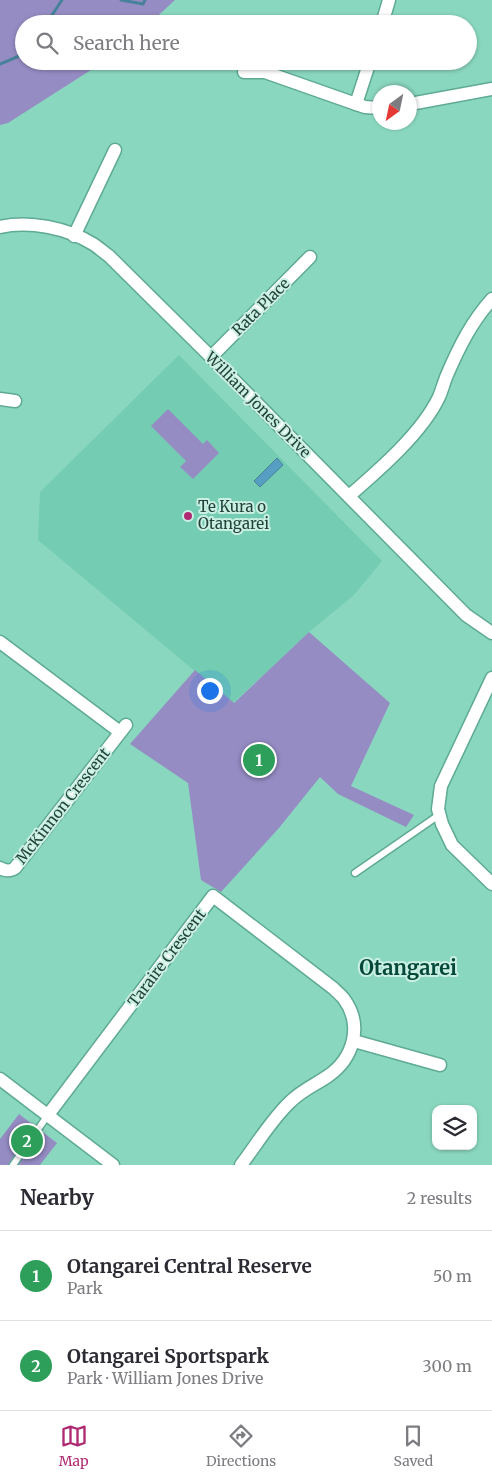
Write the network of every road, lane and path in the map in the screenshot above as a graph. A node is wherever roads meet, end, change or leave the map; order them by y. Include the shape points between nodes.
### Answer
1 (390, 0) edge
2 (385, 15) edge
3 (367, 70) edge
4 (244, 72) dead end
5 (492, 89) edge
6 (417, 103) edge
7 (356, 104) junction
8 (372, 107) edge
9 (115, 150) dead end
10 (0, 227) edge
11 (74, 236) junction
12 (310, 257) dead end
13 (492, 299) edge
14 (211, 357) junction
15 (0, 398) edge
16 (15, 401) dead end
17 (348, 496) junction
18 (492, 633) edge
19 (0, 642) edge
20 (492, 678) edge
21 (439, 815) junction
22 (0, 868) edge
23 (355, 873) dead end
24 (492, 884) edge
25 (354, 1041) junction
26 (440, 1065) dead end
27 (0, 1079) edge
28 (48, 1115) junction
29 (12, 1165) edge
30 (113, 1165) edge
31 (241, 1165) edge

1 - 2 street
3 - 7 street
4 - 7 street via 265,72
5 - 6 street
7 - 8 street
9 - 11 street
10 - 11 street, William Jones Drive via 26,225 51,228
11 - 14 street, William Jones Drive via 109,256
12 - 14 street, Rata Place
13 - 17 street via 471,325 439,398 423,423
14 - 17 street, William Jones Drive
15 - 16 street
17 - 18 street, William Jones Drive via 466,616
19 - 22 street, McKinnon Crescent via 123,728 15,868
20 - 21 street via 441,786
21 - 23 lane
21 - 24 street via 452,845
25 - 26 street
25 - 28 street, Taraire Crescent via 351,1014 344,999 213,896
25 - 31 street via 341,1064 290,1101
27 - 28 street
28 - 29 lane
28 - 30 street

